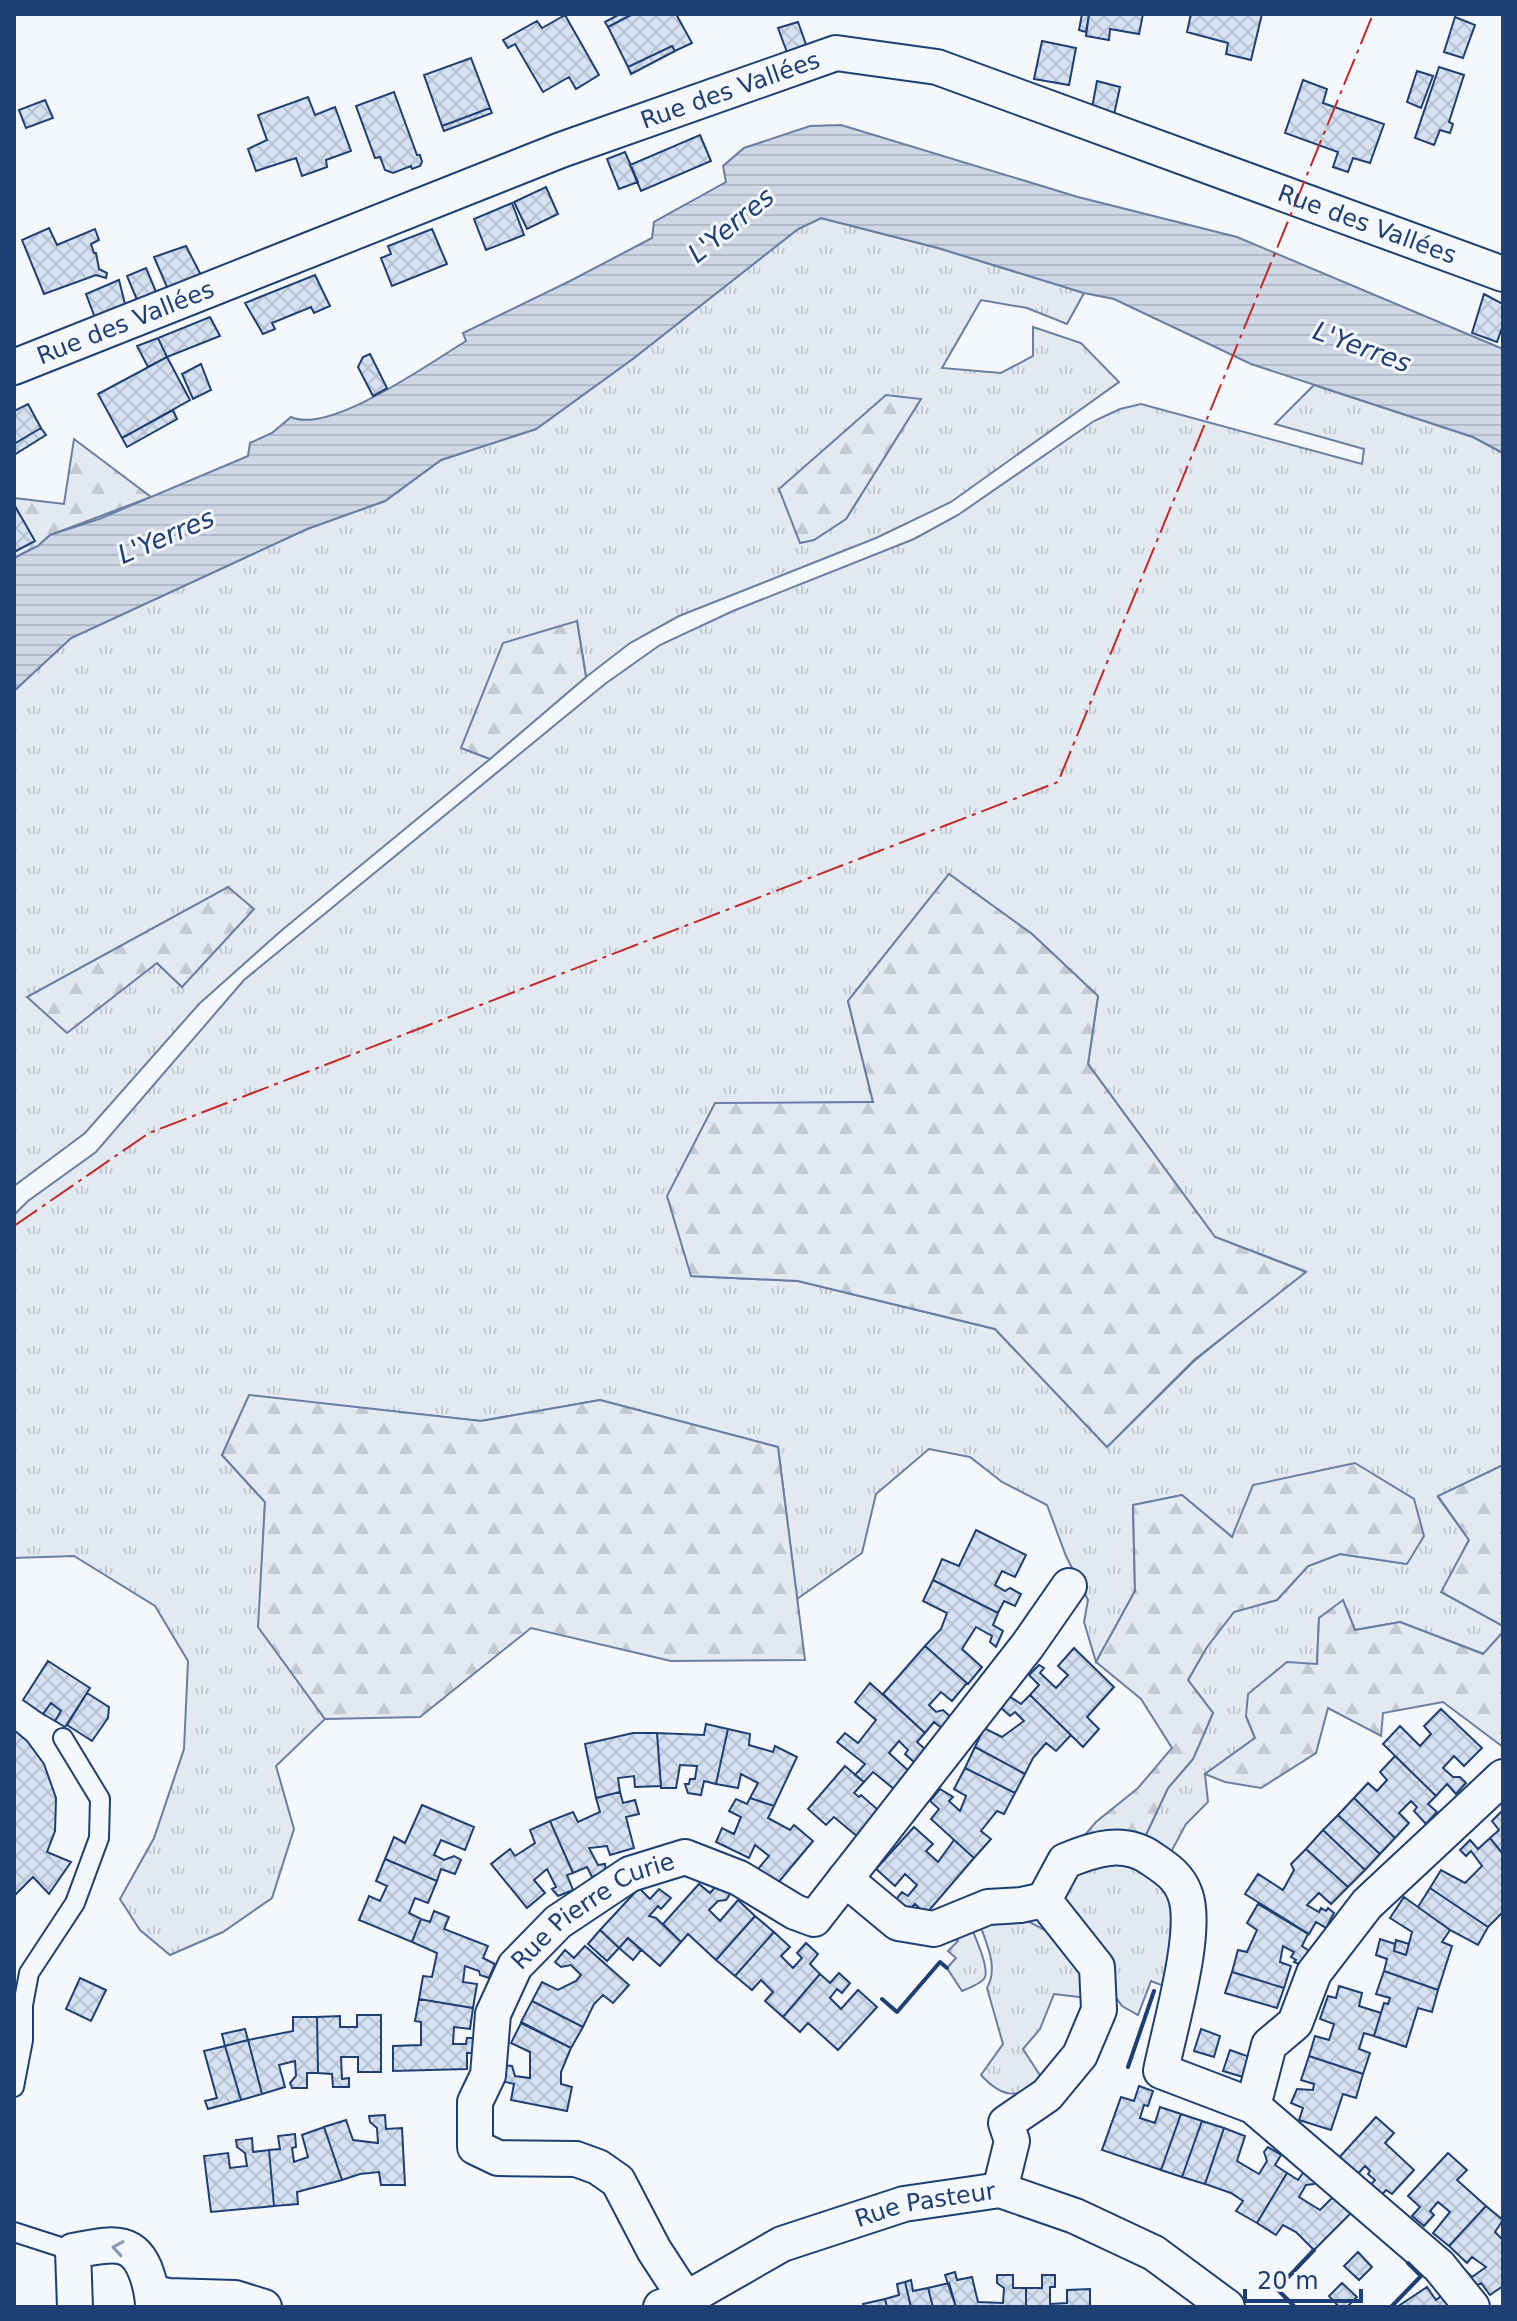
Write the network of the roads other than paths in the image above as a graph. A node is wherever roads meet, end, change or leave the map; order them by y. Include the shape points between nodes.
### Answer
1 (1503, 274) edge
2 (14, 367) edge
3 (1069, 1586) dead end
4 (63, 1738) dead end
5 (1503, 1777) edge
6 (845, 1879) junction
7 (1044, 1900) junction
8 (14, 2087) edge
9 (1253, 2106) junction
10 (1000, 2190) junction
11 (14, 2232) edge
12 (73, 2251) junction
13 (153, 2300) edge
14 (679, 2304) edge
15 (75, 2307) edge
16 (264, 2307) edge
17 (1227, 2307) edge
18 (1472, 2307) edge

1 - 2 street, Rue des Vallées via 937,67 836,53 561,150
3 - 6 street, Rue Pierre Curie
4 - 8 lane via 100,1799 99,1838 75,1903 29,1973
5 - 9 street via 1367,1904 1314,1973 1295,2023 1269,2045
6 - 7 street via 898,1923 934,1929 988,1907
6 - 14 street, Rue Pierre Curie via 814,1919 739,1878 685,1857 630,1874 558,1922 530,1948 515,1966 493,2014 488,2075 475,2102 475,2147 498,2158 576,2159 618,2181
7 - 9 street via 1065,1861 1100,1848 1127,1847 1175,1875 1191,1919 1161,2071
7 - 10 street via 1097,1967 1099,2010 1080,2055 1047,2095 1006,2123 1012,2141
9 - 18 street via 1439,2266
10 - 14 street, Rue Pasteur via 904,2204 782,2244
10 - 17 street, Rue Pasteur via 1075,2216 1154,2253
11 - 12 lane
13 -> 12 street via 142,2260 128,2247
12 - 15 street
13 - 16 street via 235,2298

